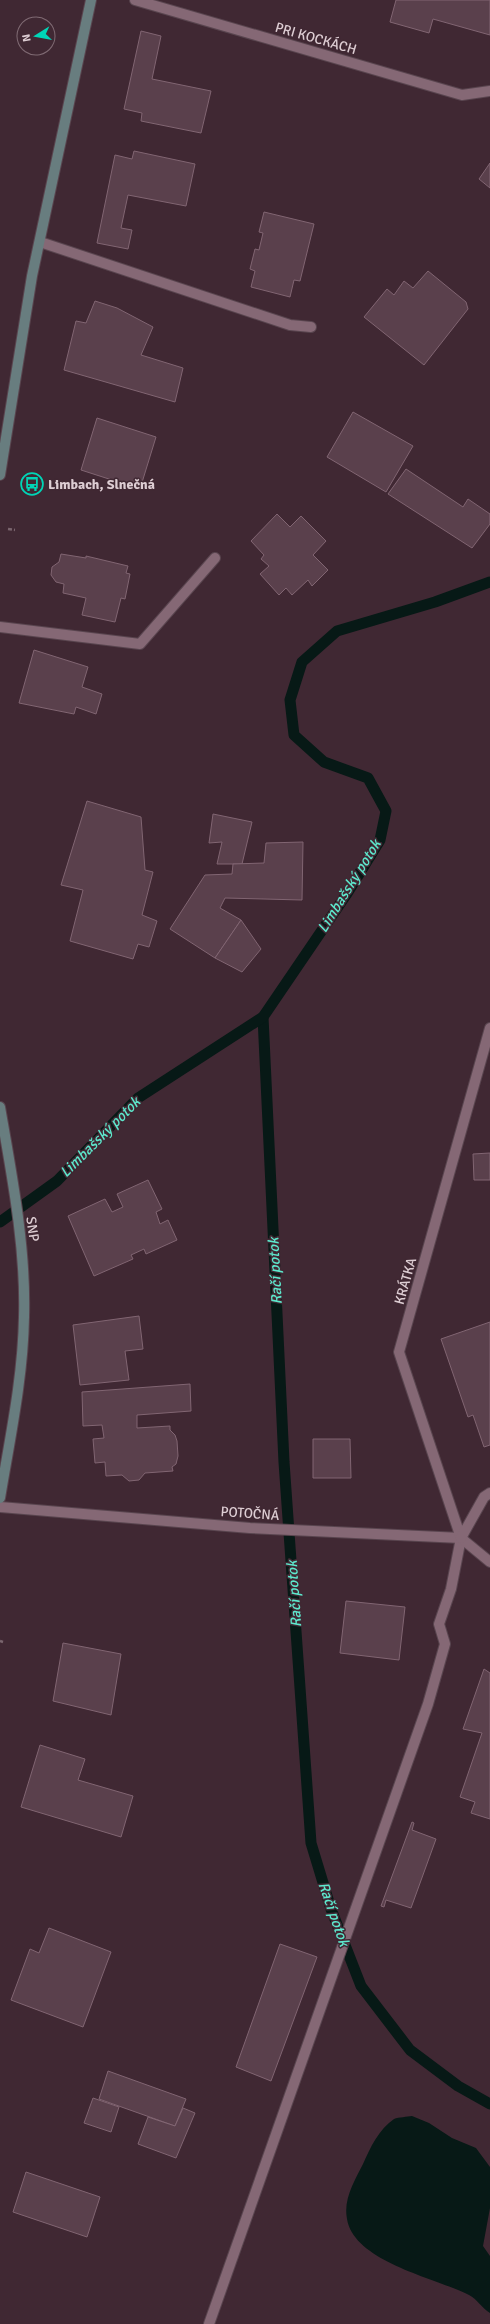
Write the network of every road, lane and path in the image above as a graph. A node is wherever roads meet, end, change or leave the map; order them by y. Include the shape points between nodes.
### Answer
1 (90, 0) edge
2 (135, 0) edge
3 (490, 91) edge
4 (40, 242) junction
5 (311, 327) dead end
6 (0, 474) edge
7 (8, 529) dead end
8 (15, 530) dead end
9 (215, 558) dead end
10 (0, 627) edge
11 (490, 1028) edge
12 (0, 1107) edge
13 (490, 1493) edge
14 (0, 1498) edge
15 (0, 1507) edge
16 (461, 1538) junction
17 (490, 1562) edge
18 (209, 2324) edge

1 - 4 street
2 - 3 street, PRI KOCKÁCH via 462,95
4 - 5 street via 290,325
4 - 6 street via 32,276
7 - 8 path
9 - 10 street via 140,644
11 - 16 street, KRÁTKA via 399,1352
12 - 14 street, SNP via 22,1243 24,1318 16,1405
13 - 16 street via 484,1497
15 - 16 street, POTOČNÁ via 250,1528
16 - 17 street
16 - 18 street via 451,1589 439,1624 444,1644 428,1704

